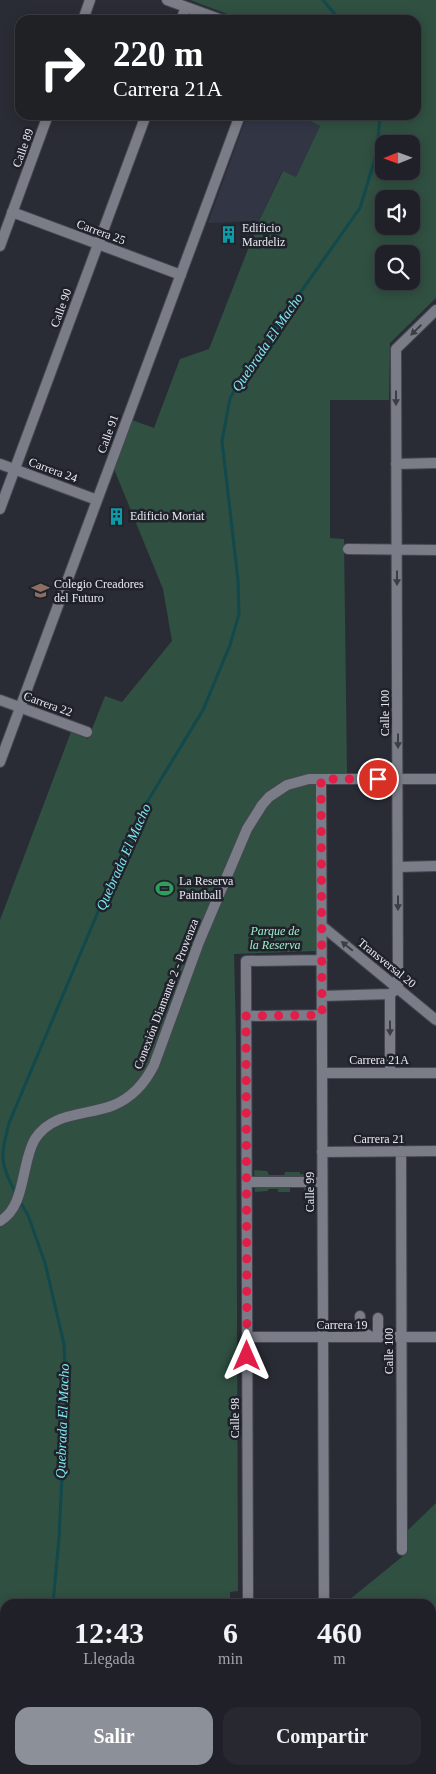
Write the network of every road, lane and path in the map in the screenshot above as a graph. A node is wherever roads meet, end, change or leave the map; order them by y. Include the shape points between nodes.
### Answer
1 (90, 0) edge
2 (166, 0) edge
3 (186, 7) junction
4 (85, 15) edge
5 (183, 15) edge
6 (208, 15) edge
7 (46, 120) edge
8 (144, 120) edge
9 (238, 120) edge
10 (12, 212) junction
11 (98, 244) junction
12 (0, 246) edge
13 (181, 275) junction
14 (436, 310) edge
15 (0, 464) edge
16 (396, 464) junction
17 (436, 464) edge
18 (14, 470) junction
19 (97, 500) junction
20 (0, 509) edge
21 (348, 549) dead end
22 (397, 549) junction
23 (436, 550) edge
24 (0, 700) edge
25 (20, 707) junction
26 (87, 732) dead end
27 (0, 762) edge
28 (321, 779) junction
29 (398, 779) junction
30 (436, 779) edge
31 (398, 866) junction
32 (436, 866) edge
33 (322, 926) junction
34 (322, 960) junction
35 (398, 988) junction
36 (390, 994) junction
37 (322, 996) junction
38 (322, 1015) junction
39 (246, 1016) junction
40 (436, 1020) edge
41 (436, 1072) edge
42 (322, 1073) junction
43 (390, 1073) junction
44 (436, 1151) edge
45 (322, 1152) junction
46 (401, 1152) junction
47 (247, 1182) junction
48 (322, 1182) junction
49 (0, 1221) edge
50 (360, 1316) dead end
51 (378, 1318) dead end
52 (247, 1337) junction
53 (323, 1337) junction
54 (377, 1337) junction
55 (401, 1337) junction
56 (436, 1338) edge
57 (402, 1550) dead end
58 (248, 1599) edge
59 (324, 1599) edge

1 - 4 street
2 - 3 street
3 - 5 street
3 - 6 street
7 - 10 street, Calle 89
8 - 11 street, Calle 90
9 - 13 street, Calle 91
10 - 11 street, Carrera 25
10 - 12 street, Calle 89
11 - 13 street, Carrera 25
11 - 18 street, Calle 90
13 - 19 street, Calle 91
14 -> 16 street, Calle 100 via 396,350
15 - 18 street, Carrera 24
16 - 17 street
16 - 22 street, Calle 100
18 - 19 street, Carrera 24
18 - 20 street, Calle 90
19 - 25 street, Calle 91
21 - 22 street
22 - 23 street
22 -> 29 street, Calle 100
24 - 25 street, Carrera 22
25 - 26 street, Carrera 22
25 - 27 street, Calle 91
28 - 29 street, Conexión Diamante 2 - Provenza
28 - 33 street, Calle 99
28 - 49 street, Conexión Diamante 2 - Provenza via 298,781 276,791 253,818 204,930 148,1077 132,1094 114,1105 66,1116 42,1130 30,1151 15,1205 10,1214
29 - 30 street, Conexión Diamante 2 - Provenza
29 - 31 street, Calle 100
31 - 32 street
31 -> 35 street, Calle 100
33 - 34 street, Calle 99
35 -> 33 street, Transversal 20
34 - 37 street, Calle 99
34 - 39 street, Calle 98 via 246,961
35 - 36 street
35 - 40 street, Transversal 20
36 - 37 street
36 -> 43 street
37 - 38 street, Calle 99
38 - 39 street
38 - 42 street, Calle 99
39 - 47 street, Calle 98
41 - 43 street, Carrera 21A
42 - 43 street, Carrera 21A
42 - 45 street, Calle 99
44 - 46 street, Carrera 21
45 - 46 street, Carrera 21
45 - 48 street, Calle 99
46 - 55 street, Calle 100
47 - 48 street
47 - 52 street, Calle 98
48 - 53 street, Calle 99
50 - 54 street via 364,1333
51 - 54 street
52 - 53 street, Carrera 19
52 - 58 street, Calle 98
53 - 54 street, Carrera 19
53 - 59 street, Calle 99
54 - 55 street, Carrera 19
55 - 56 street, Carrera 19
55 - 57 street, Calle 100

